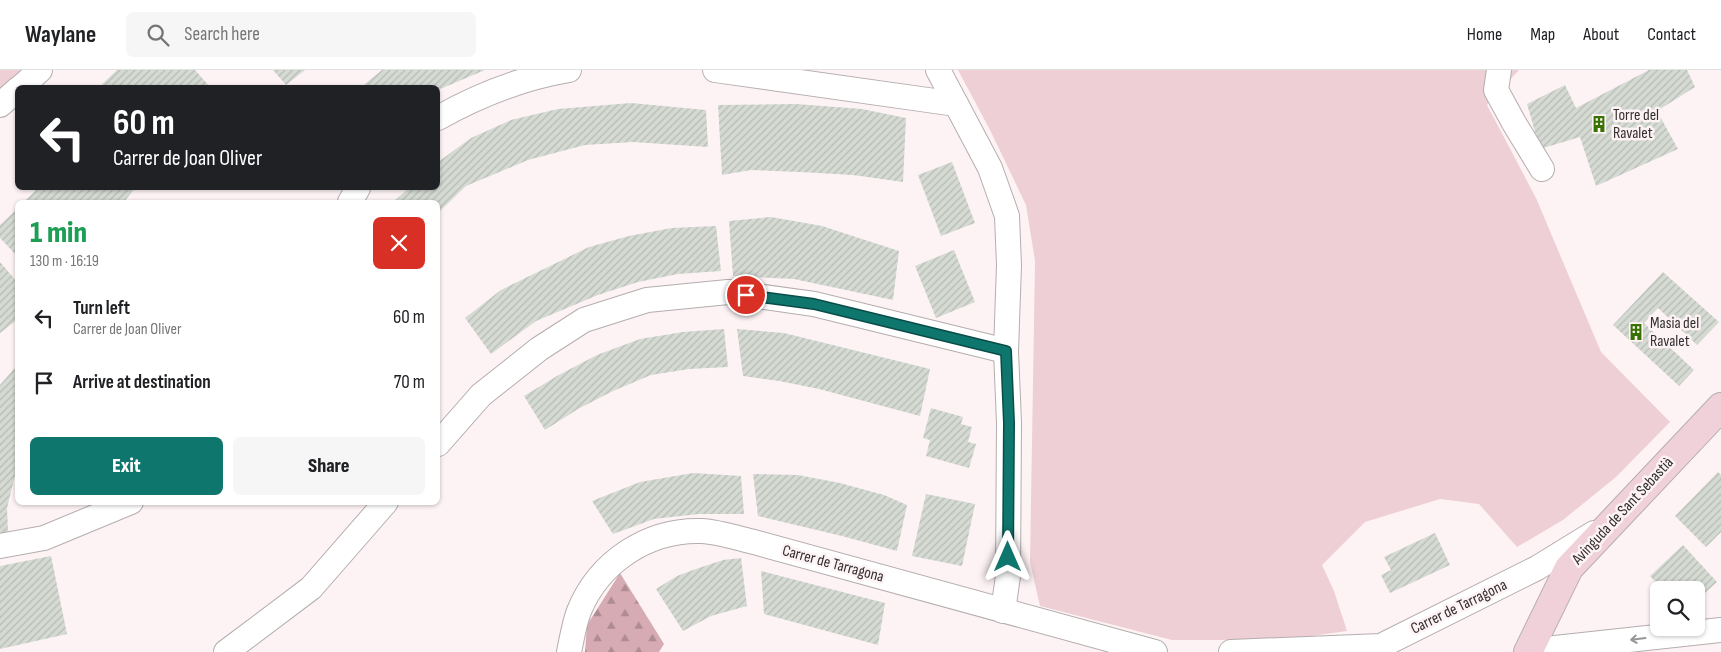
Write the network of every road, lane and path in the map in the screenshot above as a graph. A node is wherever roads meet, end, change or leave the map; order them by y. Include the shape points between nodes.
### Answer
1 (40, 70) edge
2 (569, 70) edge
3 (715, 70) edge
4 (938, 70) edge
5 (1499, 70) edge
6 (22, 85) edge
7 (15, 92) edge
8 (956, 104) junction
9 (0, 105) edge
10 (440, 117) edge
11 (1542, 169) dead end
12 (1006, 351) junction
13 (1721, 407) edge
14 (440, 442) edge
15 (124, 505) edge
16 (383, 505) edge
17 (1613, 522) junction
18 (0, 546) edge
19 (1003, 611) junction
20 (1721, 630) edge
21 (1529, 649) edge
22 (226, 652) edge
23 (569, 652) edge
24 (1156, 652) edge
25 (1232, 652) edge

1 - 6 street
2 - 10 street via 519,81
3 - 8 street
4 - 8 street
5 - 11 street via 1496,90
7 - 9 street
8 - 12 street via 990,168 1007,216
12 - 14 street via 814,304 728,292 647,300 584,320 539,349 482,395
12 - 19 street via 1008,567
13 - 17 street, Avinguda de Sant Sebastià
15 - 18 street via 44,538
16 - 22 street via 311,588
17 - 21 street, Avinguda de Sant Sebastià via 1569,568
17 - 25 street, Carrer de Tarragona via 1537,568 1381,646
19 - 23 street, Carrer de Tarragona via 712,532 686,532 656,537 611,564 586,595 574,625
19 - 24 street, Carrer de Tarragona
20 -> 21 street

